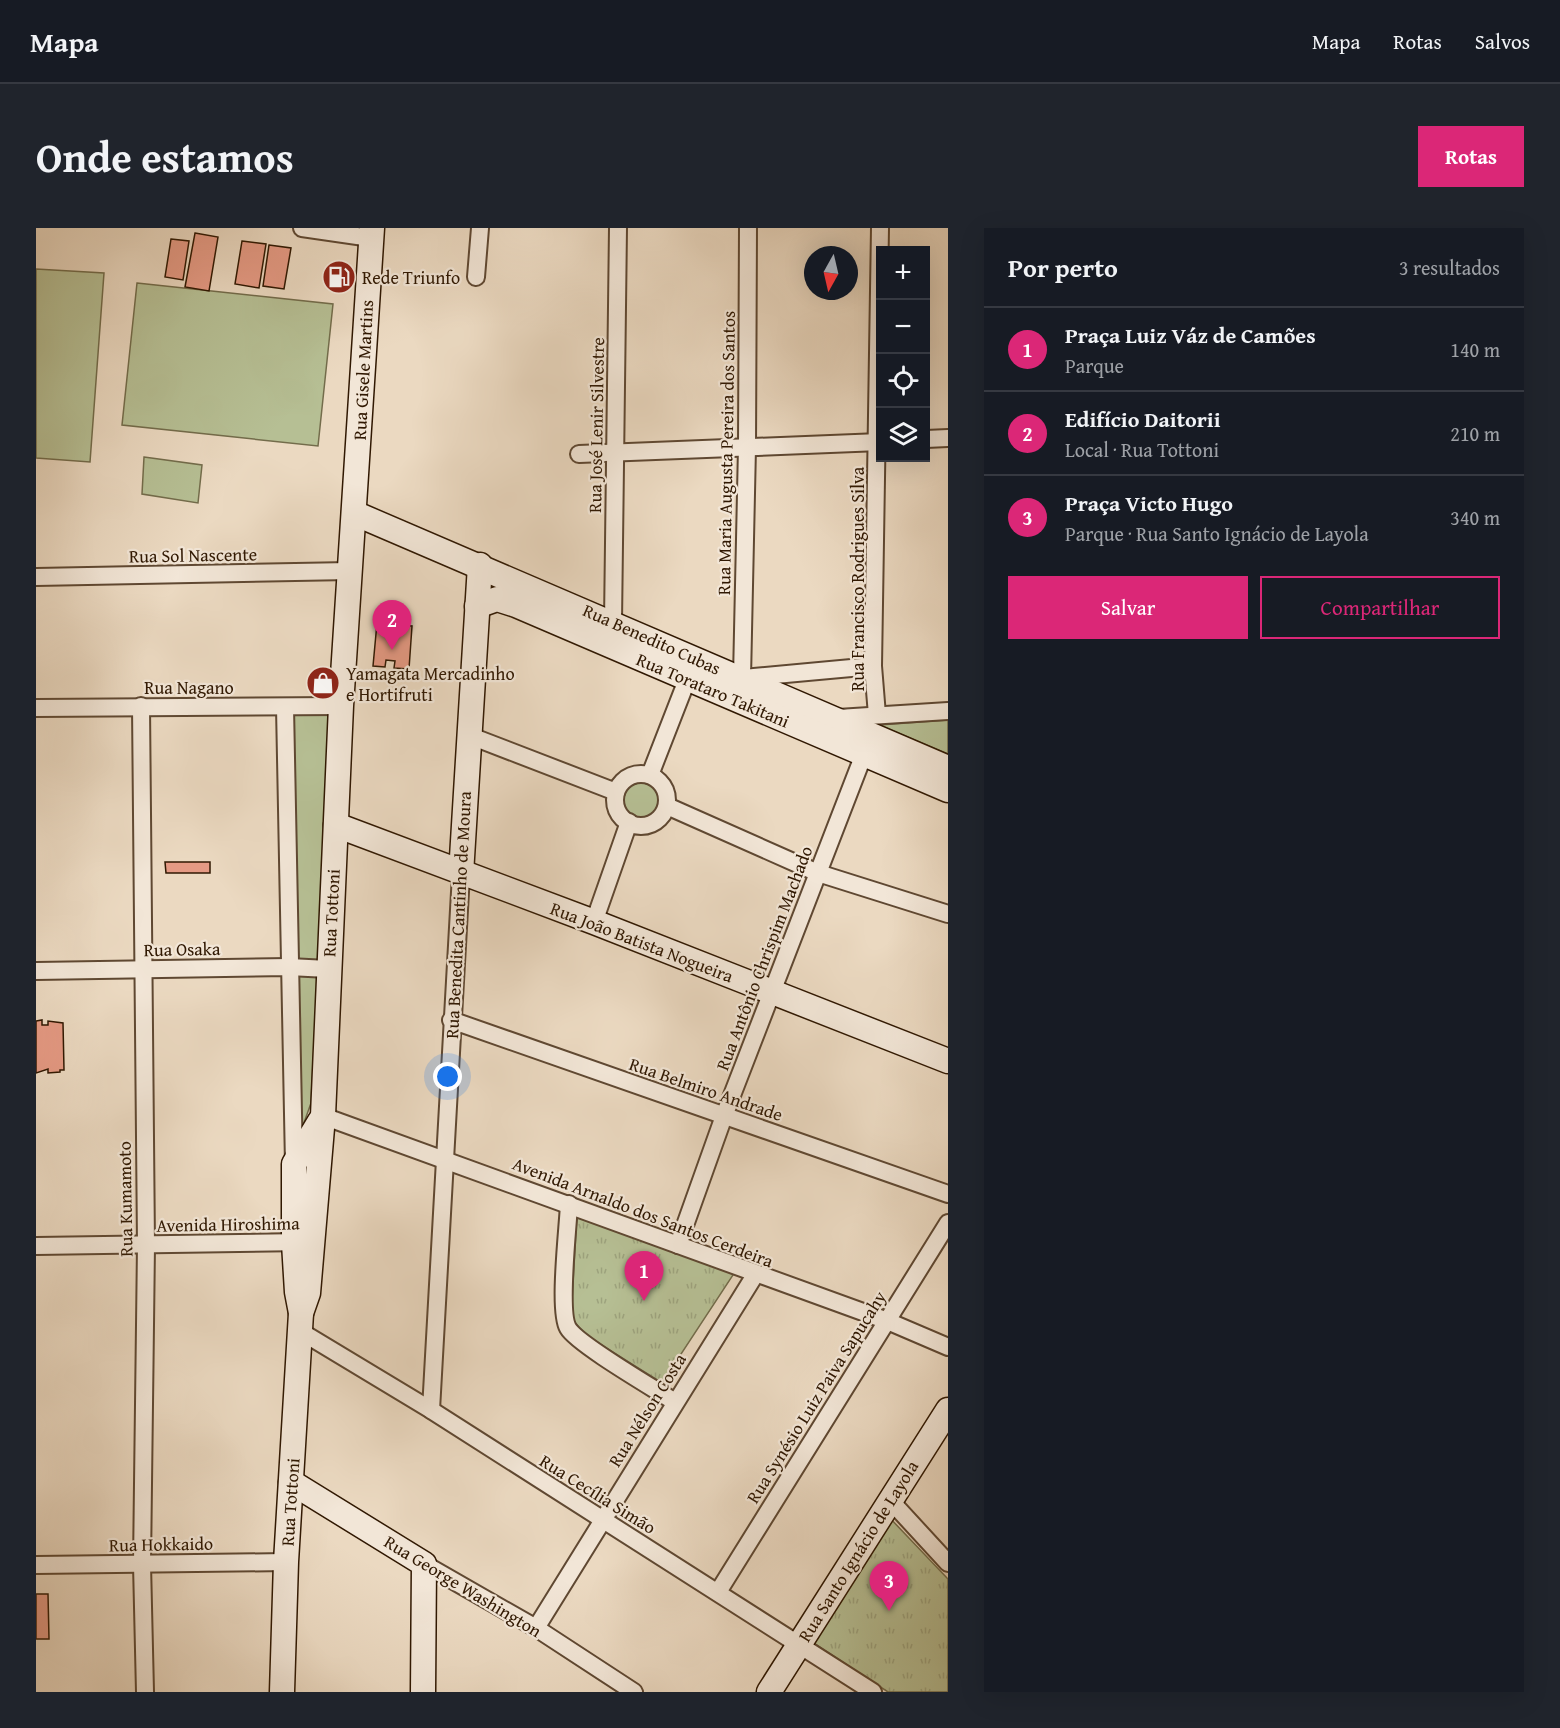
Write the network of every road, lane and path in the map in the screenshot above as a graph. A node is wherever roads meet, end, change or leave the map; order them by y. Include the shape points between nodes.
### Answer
1 (302, 228) edge
2 (480, 228) edge
3 (618, 228) edge
4 (748, 228) edge
5 (880, 228) edge
6 (372, 233) edge
7 (476, 277) dead end
8 (879, 408) edge
9 (948, 438) edge
10 (930, 439) edge
11 (876, 442) edge
12 (747, 447) junction
13 (614, 453) junction
14 (579, 454) dead end
15 (878, 462) edge
16 (354, 513) junction
17 (480, 565) junction
18 (350, 571) junction
19 (36, 578) edge
20 (521, 594) junction
21 (477, 606) junction
22 (613, 622) junction
23 (873, 666) junction
24 (742, 678) junction
25 (687, 680) junction
26 (727, 697) junction
27 (141, 706) junction
28 (341, 706) junction
29 (285, 707) junction
30 (36, 708) edge
31 (948, 711) edge
32 (877, 715) junction
33 (835, 719) junction
34 (468, 735) junction
35 (864, 754) junction
36 (948, 768) edge
37 (650, 775) junction
38 (948, 790) edge
39 (616, 792) junction
40 (667, 806) junction
41 (629, 822) junction
42 (336, 825) junction
43 (818, 873) junction
44 (461, 874) junction
45 (948, 914) edge
46 (594, 922) junction
47 (289, 967) junction
48 (142, 968) junction
49 (328, 969) junction
50 (36, 971) edge
51 (773, 992) junction
52 (451, 1020) junction
53 (948, 1061) edge
54 (323, 1116) junction
55 (724, 1116) junction
56 (444, 1159) junction
57 (294, 1164) junction
58 (948, 1194) edge
59 (569, 1204) junction
60 (948, 1223) edge
61 (304, 1242) junction
62 (146, 1245) junction
63 (678, 1245) junction
64 (36, 1246) edge
65 (755, 1275) junction
66 (885, 1320) junction
67 (301, 1322) junction
68 (948, 1347) edge
69 (675, 1402) junction
70 (431, 1410) junction
71 (948, 1410) edge
72 (291, 1482) junction
73 (890, 1500) junction
74 (603, 1521) junction
75 (286, 1562) junction
76 (948, 1563) edge
77 (142, 1564) junction
78 (424, 1564) junction
79 (36, 1565) edge
80 (718, 1592) junction
81 (536, 1628) junction
82 (800, 1644) junction
83 (145, 1692) edge
84 (282, 1692) edge
85 (423, 1692) edge
86 (634, 1692) edge
87 (769, 1692) edge
88 (873, 1692) edge

1 - 6 street
2 - 7 street
3 - 13 street, Rua José Lenir Silvestre
4 - 12 street, Rua Maria Augusta Pereira dos Santos
5 - 8 street, Rua Francisco Rodrigues Silva
6 - 16 street, Rua Gisele Martins
9 - 10 street
11 - 12 street
12 - 13 street
12 - 24 street, Rua Maria Augusta Pereira dos Santos
13 - 14 street
13 - 22 street, Rua José Lenir Silvestre
15 - 23 street, Rua Francisco Rodrigues Silva
16 - 17 street, Rua Benedito Cubas
16 - 18 street, Rua Tottoni
17 - 20 street, Rua Benedito Cubas
17 - 21 street, Rua Benedita Cantinho de Moura
18 - 19 street, Rua Sol Nascente
18 - 28 street, Rua Tottoni
20 - 21 street, Rua Torataro Takitani
20 - 22 street, Rua Benedito Cubas
20 - 25 street, Rua Torataro Takitani
21 - 34 street, Rua Benedita Cantinho de Moura
22 - 24 street, Rua Benedito Cubas
23 - 24 street
23 - 32 street, Rua Francisco Rodrigues Silva
24 - 26 street
24 - 33 street, Rua Benedito Cubas
25 - 26 street, Rua Torataro Takitani
25 - 37 street
26 - 35 street, Rua Torataro Takitani
27 - 29 street, Rua Nagano
27 - 30 street, Rua Nagano
27 - 48 street, Rua Kumamoto
28 - 29 street, Rua Nagano
28 - 42 street, Rua Tottoni
29 - 47 street, Rua Tottoni
31 - 32 street
32 - 33 street
33 - 36 street, Rua Benedito Cubas
34 - 39 street
34 - 44 street, Rua Benedita Cantinho de Moura
35 - 38 street, Rua Torataro Takitani
35 - 43 street, Rua Antônio Chrispim Machado
37 - 39 street via 628,777
37 - 40 street via 665,788
39 - 41 street via 618,812
40 - 41 street via 655,822
40 - 43 street
41 - 46 street
42 - 44 street, Rua João Batista Nogueira
42 - 49 street, Rua Tottoni
43 - 45 street
43 - 51 street, Rua Antônio Chrispim Machado
44 - 46 street, Rua João Batista Nogueira
44 - 52 street, Rua Benedita Cantinho de Moura
46 - 51 street, Rua João Batista Nogueira
47 - 48 street, Rua Osaka
47 - 49 street, Rua Osaka
47 - 57 street, Rua Tottoni
48 - 50 street, Rua Osaka
48 - 62 street, Rua Kumamoto
49 - 54 street, Rua Tottoni
51 - 53 street, Rua João Batista Nogueira
51 - 55 street, Rua Antônio Chrispim Machado
52 - 55 street, Rua Belmiro Andrade
52 - 56 street, Rua Benedita Cantinho de Moura
54 - 56 street, Avenida Arnaldo dos Santos Cerdeira
54 - 57 street
54 - 61 street, Rua Tottoni
55 - 58 street, Rua Belmiro Andrade
55 - 63 street, Rua Antônio Chrispim Machado
56 - 59 street, Avenida Arnaldo dos Santos Cerdeira
56 - 70 street, Rua Benedita Cantinho de Moura
57 - 61 street, Rua Tottoni
59 - 63 street, Avenida Arnaldo dos Santos Cerdeira
59 - 69 street via 564,1311 568,1329
60 - 66 street, Rua Synésio Luiz Paiva Sapucahy
61 - 62 street, Avenida Hiroshima
61 - 67 street, Rua Tottoni via 297,1292
62 - 64 street, Avenida Hiroshima
62 - 77 street, Rua Kumamoto
63 - 65 street, Avenida Arnaldo dos Santos Cerdeira
65 - 66 street, Avenida Arnaldo dos Santos Cerdeira
65 - 69 street, Rua Nélson Costa
66 - 68 street, Avenida Arnaldo dos Santos Cerdeira
66 - 80 street, Rua Synésio Luiz Paiva Sapucahy
67 - 70 street, Rua Cecília Simão
67 - 72 street, Rua Tottoni
69 - 74 street, Rua Nélson Costa
70 - 74 street, Rua Cecília Simão
71 - 73 street, Rua Santo Ignácio de Layola
72 - 75 street, Rua Tottoni
72 - 78 street, Rua George Washington
73 - 76 street
73 - 82 street, Rua Santo Ignácio de Layola
74 - 80 street, Rua Cecília Simão
74 - 81 street, Rua Nélson Costa
75 - 77 street, Rua Hokkaido
75 - 84 street, Rua Tottoni
77 - 79 street, Rua Hokkaido
77 - 83 street, Rua Kumamoto
78 - 81 street, Rua George Washington
78 - 85 street
80 - 82 street, Rua Cecília Simão
81 - 86 street, Rua George Washington
82 - 87 street, Rua Santo Ignácio de Layola
82 - 88 street, Rua Cecília Simão

